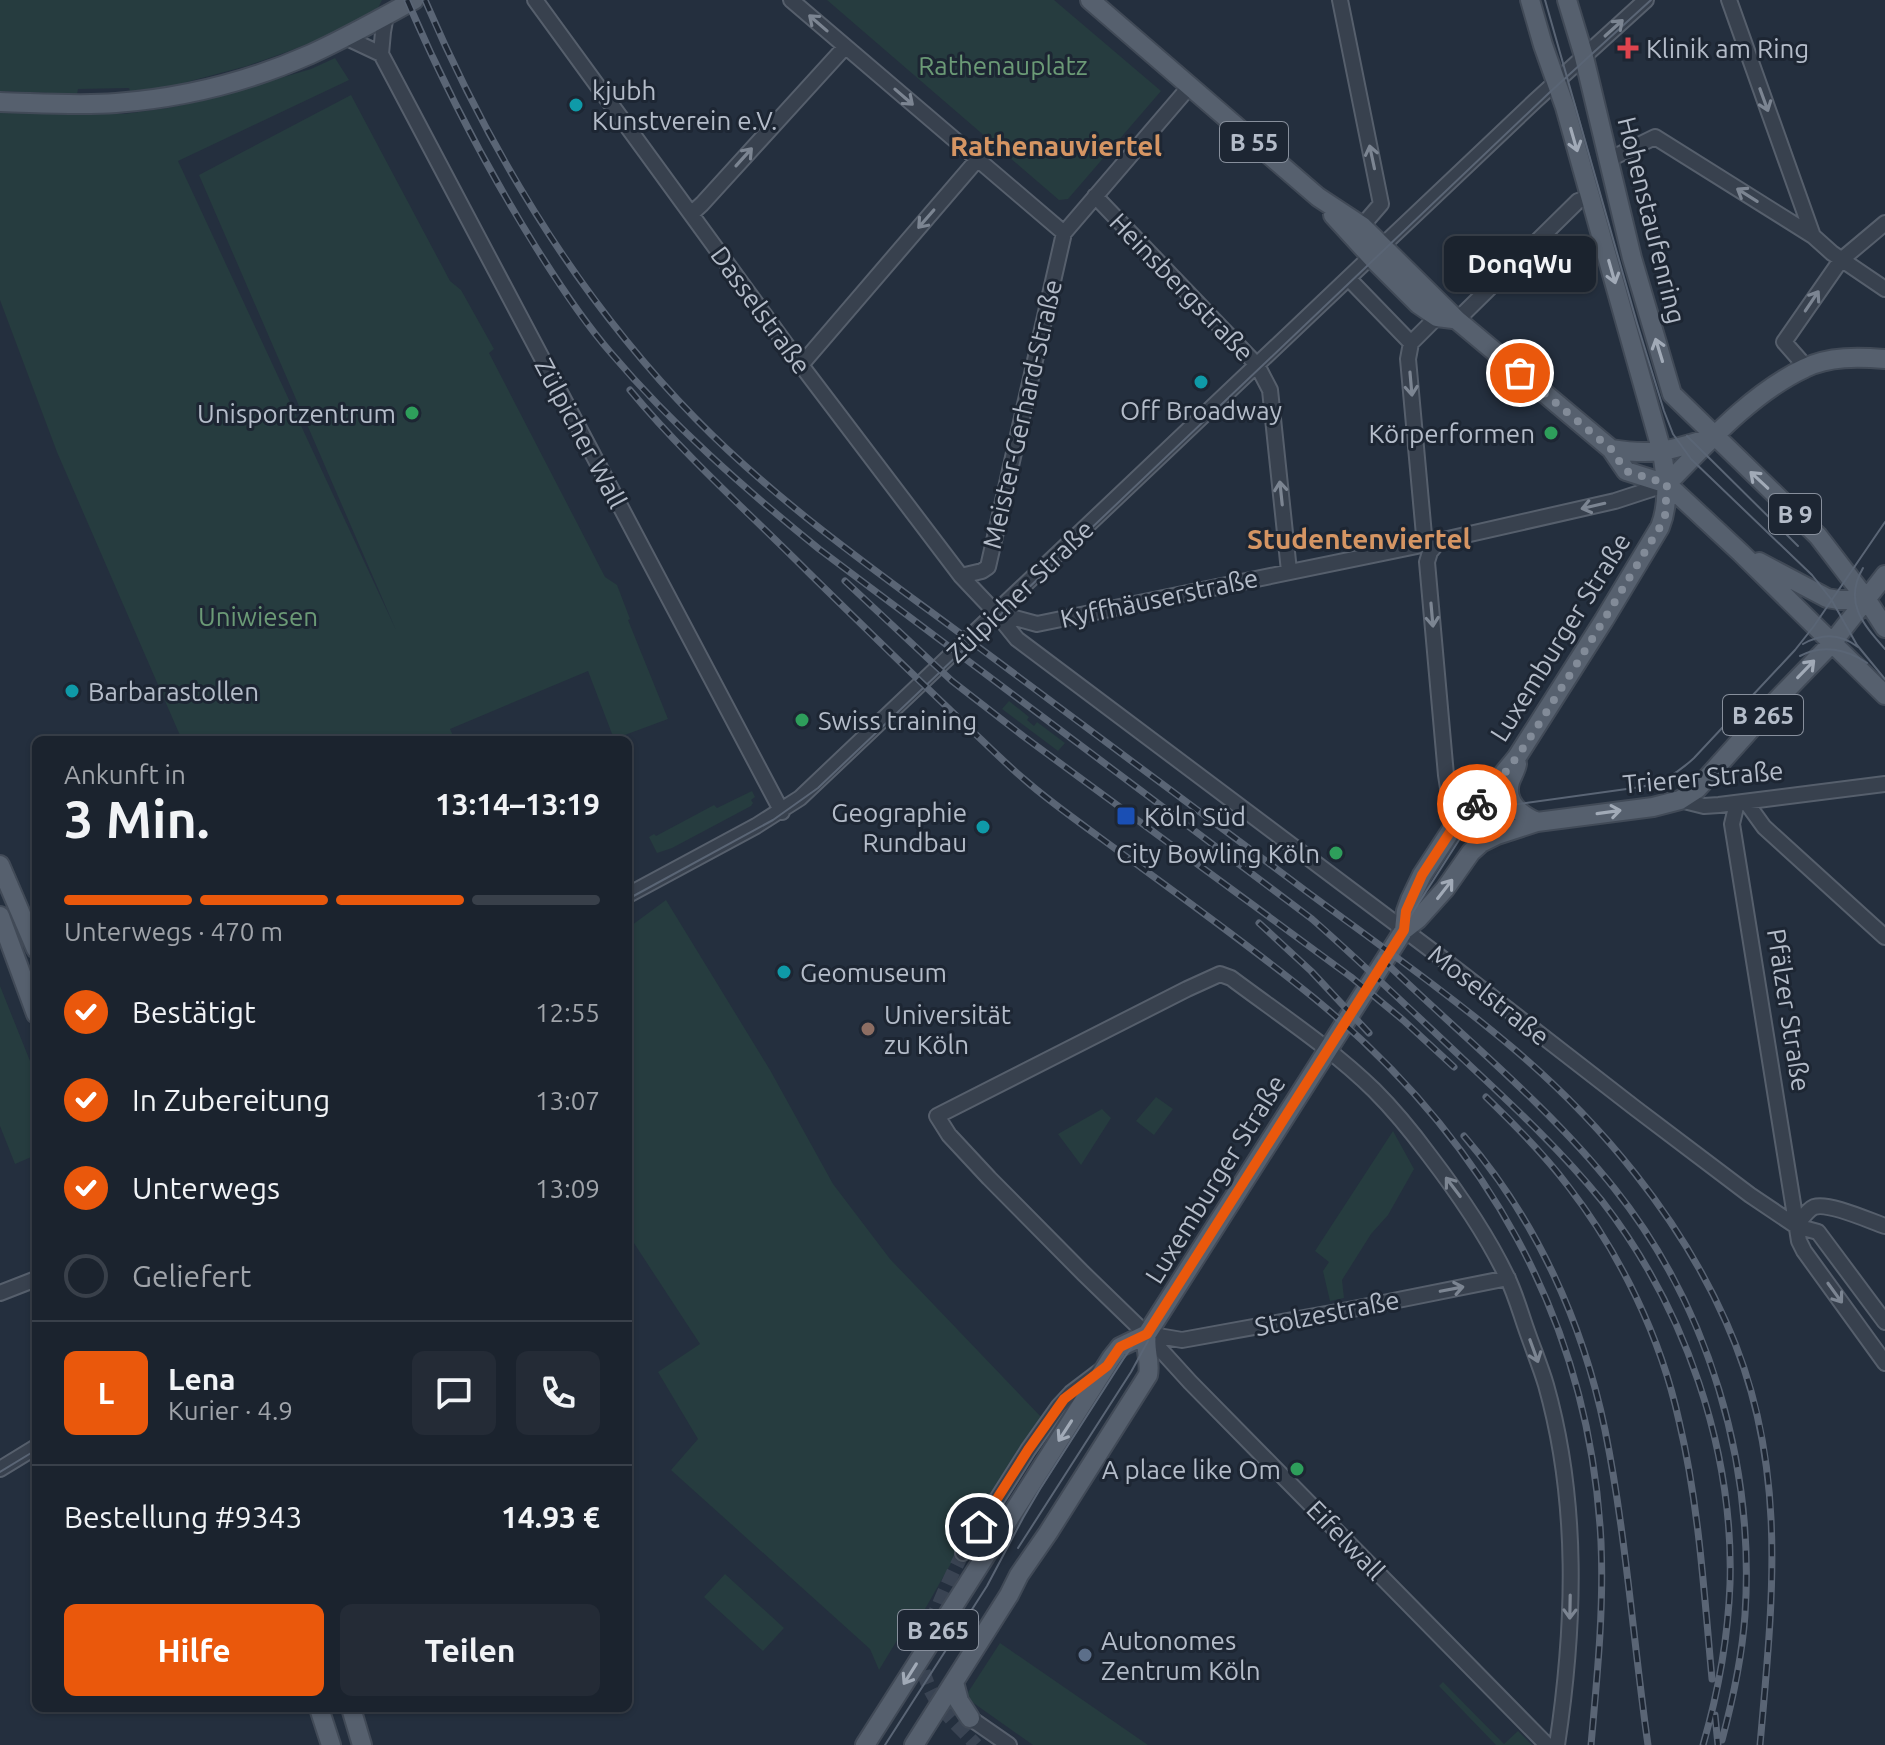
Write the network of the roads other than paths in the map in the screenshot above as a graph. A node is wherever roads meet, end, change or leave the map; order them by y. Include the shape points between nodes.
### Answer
1 (414, 0) edge
2 (535, 0) edge
3 (791, 0) edge
4 (1090, 0) edge
5 (1340, 0) edge
6 (1530, 0) edge
7 (1567, 0) edge
8 (1646, 0) edge
9 (1729, 0) edge
10 (386, 15) junction
11 (345, 37) junction
12 (845, 47) junction
13 (381, 54) junction
14 (1584, 56) junction
15 (1555, 83) junction
16 (1190, 86) junction
17 (0, 102) edge
18 (977, 160) junction
19 (1608, 160) junction
20 (1095, 196) junction
21 (1318, 197) junction
22 (1591, 197) junction
23 (691, 214) junction
24 (1885, 223) edge
25 (1362, 226) junction
26 (1064, 233) junction
27 (1813, 236) junction
28 (1377, 252) junction
29 (1841, 260) junction
30 (1349, 279) junction
31 (1885, 289) edge
32 (1437, 317) junction
33 (1457, 320) junction
34 (1411, 343) junction
35 (1885, 359) edge
36 (801, 365) junction
37 (1257, 365) junction
38 (1806, 367) junction
39 (1715, 436) junction
40 (1611, 449) junction
41 (1662, 452) junction
42 (1667, 484) junction
43 (1741, 553) junction
44 (1837, 560) junction
45 (1289, 571) junction
46 (1885, 575) edge
47 (961, 576) junction
48 (1816, 593) junction
49 (1867, 600) junction
50 (996, 613) junction
51 (1885, 628) edge
52 (1832, 643) junction
53 (1885, 695) edge
54 (1517, 757) junction
55 (1885, 784) edge
56 (1680, 800) junction
57 (1741, 802) junction
58 (782, 812) junction
59 (1537, 822) junction
60 (1454, 826) junction
61 (1481, 843) joint
62 (0, 865) edge
63 (632, 893) edge
64 (0, 916) edge
65 (1404, 930) junction
66 (1885, 937) edge
67 (32, 940) edge
68 (32, 1003) edge
69 (1327, 1050) junction
70 (1796, 1226) junction
71 (1885, 1226) edge
72 (1508, 1278) junction
73 (32, 1281) edge
74 (0, 1293) edge
75 (1885, 1322) edge
76 (1147, 1334) junction
77 (1885, 1363) edge
78 (1107, 1366) junction
79 (32, 1449) edge
80 (0, 1469) edge
81 (963, 1553) tunnel mouth
82 (954, 1682) junction
83 (320, 1712) edge
84 (352, 1712) edge
85 (970, 1718) junction
86 (930, 1719) junction
87 (329, 1742) edge
88 (359, 1742) edge
89 (865, 1745) edge
90 (914, 1745) edge
91 (1009, 1745) edge
92 (1547, 1745) edge
93 (1557, 1745) edge

1 - 10 main road
2 - 23 street, Dasselstraße
12 -> 3 street
4 - 16 main road, B 55
25 -> 5 street via 1381,204
6 - 15 main road, Hohenstaufenring
7 - 14 main road, Hohenstaufenring / B 9
14 -> 8 street, Zülpicher Straße
9 -> 27 street
10 - 11 main road
10 - 13 street
11 - 13 street
11 - 17 main road via 238,81 191,92 115,103
12 -> 18 street
23 -> 12 street
13 - 58 street, Zülpicher Wall
14 - 15 street, Zülpicher Straße
14 - 19 main road, Hohenstaufenring / B 9
15 -> 22 main road, Hohenstaufenring
15 - 28 street, Zülpicher Straße
16 - 20 street
16 - 21 main road, B 55
18 - 26 street
18 -> 36 street
27 -> 19 street via 1655,137
39 -> 19 main road, Hohenstaufenring / B 9 via 1672,394
20 - 26 street
20 - 37 street, Heinsbergstraße
21 - 25 main road, B 55
21 - 28 main road, B 55
22 - 33 street via 1578,201
22 -> 41 main road, Hohenstaufenring
23 - 36 street, Dasselstraße
24 - 29 street
25 - 28 main road, B 55
26 - 47 street, Meister-Gerhard-Straße via 988,567
27 - 29 street
28 - 30 street, Zülpicher Straße
28 - 32 main road, B 55 via 1418,304
28 - 33 main road, B 55
29 - 31 street
38 -> 29 street via 1784,342
30 - 34 street
30 - 37 street, Zülpicher Straße
32 - 33 main road
32 - 34 street
33 - 40 main road, B 55
34 -> 45 street, Kyffhäuserstraße via 1423,540 1417,546
35 - 38 main road via 1843,358
36 - 47 street, Dasselstraße
45 -> 37 street, Heinsbergstraße via 1270,390
37 - 50 street, Zülpicher Straße
38 - 39 main road
39 - 41 main road
39 - 42 main road
44 -> 39 main road, B 9
40 - 41 main road
40 - 42 main road, B 55 via 1626,471
41 - 42 main road, Luxemburger Straße
42 - 43 main road, B 9
42 - 54 main road, Luxemburger Straße / B 265 via 1660,527
42 -> 60 street via 1439,541 1430,552
43 - 48 main road, B 9
43 - 52 main road, B 9
44 - 48 main road via 1837,586
44 - 49 main road, B 9
45 - 50 street, Kyffhäuserstraße via 1037,624
46 - 49 main road
47 - 50 street, Dasselstraße
48 - 49 main road
49 - 51 main road, B 9
49 - 52 main road
50 - 58 street, Zülpicher Straße
50 - 65 street, Moselstraße via 1017,639
52 - 53 main road, B 9
56 -> 52 main road, B 265 via 1697,789
54 - 59 main road via 1509,784 1512,805
54 - 60 main road, Luxemburger Straße / B 265
55 - 57 street, Trierer Straße
56 - 57 street, Trierer Straße via 1704,806
59 -> 56 main road, Trierer Straße / B 265
57 - 66 street
57 - 70 street, Pfälzer Straße via 1732,824
58 - 63 street, Zülpicher Straße
59 - 61 main road, Trierer Straße / B 265
60 - 65 main road, Luxemburger Straße / B 265 via 1422,875 1406,911
65 -> 61 main road, Luxemburger Straße / B 265
62 - 67 main road
64 - 68 main road
65 - 69 main road, Luxemburger Straße / B 265
65 - 70 street, Moselstraße
72 -> 69 street via 1463,1200 1406,1126
69 - 76 main road, Luxemburger Straße / B 265
69 - 76 street, Eifelwall via 1229,976 1217,974 937,1116 989,1178
70 - 71 street via 1818,1206
70 - 75 street via 1822,1236
70 -> 77 street, Pfälzer Straße via 1804,1251
76 -> 72 street, Stolzestraße via 1182,1340
72 -> 93 street via 1546,1383 1569,1518 1571,1612
73 - 74 street
76 - 78 main road, Luxemburger Straße / B 265 via 1120,1347
76 - 82 main road, B 265 via 1148,1375
76 - 92 street, Eifelwall
78 - 81 street via 1053,1413
78 -> 89 main road, Luxemburger Straße / B 265
79 - 80 street
82 - 85 main road
82 - 86 main road, B 265
83 - 87 main road
84 - 88 main road
85 - 86 main road
85 - 91 street
86 - 90 main road, B 265

